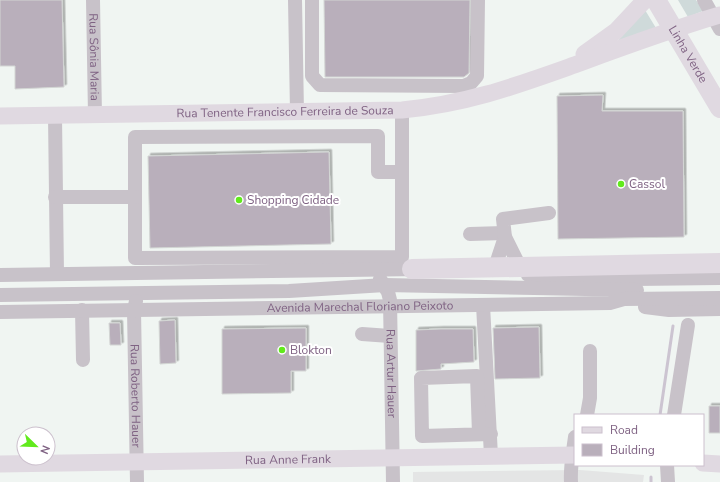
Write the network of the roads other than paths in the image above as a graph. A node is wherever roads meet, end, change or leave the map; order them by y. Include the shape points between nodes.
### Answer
1 (93, 0) edge
2 (295, 0) edge
3 (312, 0) edge
4 (478, 0) edge
5 (645, 0) edge
6 (656, 0) edge
7 (704, 0) edge
8 (718, 20) edge
9 (673, 28) junction
10 (563, 69) junction
11 (720, 108) edge
12 (402, 110) junction
13 (297, 112) junction
14 (95, 115) junction
15 (0, 116) edge
16 (55, 116) junction
17 (402, 172) junction
18 (55, 197) junction
19 (135, 197) junction
20 (549, 213) dead end
21 (470, 234) dead end
22 (505, 235) junction
23 (375, 263) junction
24 (720, 263) edge
25 (606, 265) junction
26 (495, 267) junction
27 (520, 267) junction
28 (412, 269) junction
29 (156, 273) junction
30 (57, 274) junction
31 (0, 275) edge
32 (720, 278) edge
33 (635, 279) junction
34 (385, 285) junction
35 (511, 289) junction
36 (668, 289) junction
37 (720, 289) edge
38 (598, 290) junction
39 (137, 294) junction
40 (0, 295) edge
41 (720, 298) edge
42 (624, 299) junction
43 (610, 303) junction
44 (649, 303) junction
45 (562, 304) junction
46 (483, 305) junction
47 (390, 306) junction
48 (720, 309) edge
49 (82, 310) junction
50 (134, 310) junction
51 (0, 312) edge
52 (688, 325) dead end
53 (362, 334) dead end
54 (390, 336) junction
55 (590, 351) dead end
56 (83, 360) dead end
57 (587, 414) edge
58 (674, 414) edge
59 (485, 434) junction
60 (574, 455) edge
61 (491, 456) junction
62 (574, 457) edge
63 (393, 458) junction
64 (137, 462) junction
65 (704, 463) edge
66 (0, 464) edge
67 (720, 464) edge
68 (667, 466) edge
69 (137, 482) edge
70 (393, 482) edge
71 (571, 482) edge
72 (668, 482) edge

1 - 14 street, Rua Sônia Maria
2 - 13 street
3 - 4 street via 312,76 320,85 464,86 477,76
5 - 10 main road, Rua Tenente Francisco Ferreira de Souza via 616,31
6 - 9 highway, Linha Verde
7 - 8 street
8 - 9 main road, Rua Tenente Francisco Ferreira de Souza
9 - 10 main road, Rua Tenente Francisco Ferreira de Souza
9 - 11 highway, Linha Verde
10 - 12 main road, Rua Tenente Francisco Ferreira de Souza via 475,99
12 - 13 main road, Rua Tenente Francisco Ferreira de Souza
12 - 17 street
13 - 14 main road, Rua Tenente Francisco Ferreira de Souza
14 - 16 main road, Rua Tenente Francisco Ferreira de Souza
15 - 16 main road, Rua Tenente Francisco Ferreira de Souza
16 - 18 street
17 - 19 street via 378,172 378,136 135,137
17 - 23 street via 402,257
18 - 19 street
18 - 30 street
19 - 23 street via 135,258
20 - 22 street via 503,219
21 - 22 street
22 - 26 street
22 - 27 street
23 - 28 street, Avenida Marechal Floriano Peixoto
23 - 29 street, Avenida Marechal Floriano Peixoto
23 - 34 street, Rua Artur Hauer
24 - 25 highway
25 - 27 highway
25 - 33 street
26 - 27 highway
26 - 28 highway
28 - 33 street, Avenida Marechal Floriano Peixoto
29 - 30 street, Avenida Marechal Floriano Peixoto
29 - 39 street via 148,278
30 - 31 street, Avenida Marechal Floriano Peixoto
32 - 36 street, Avenida Marechal Floriano Peixoto
33 - 36 street, Avenida Marechal Floriano Peixoto
34 - 35 street
34 - 39 street via 288,292
34 - 47 street, Rua Artur Hauer
35 - 38 street
35 - 45 street
36 - 37 street
36 - 38 street
36 - 41 street, Avenida Marechal Floriano Peixoto
36 - 44 street, Avenida Marechal Floriano Peixoto
38 - 42 street
39 - 40 street
39 - 50 street, Rua Roberto Hauer
42 - 43 street, Avenida Marechal Floriano Peixoto
42 - 44 street, Avenida Marechal Floriano Peixoto
43 - 44 street
43 - 45 street, Avenida Marechal Floriano Peixoto
44 - 48 street via 669,310
45 - 46 street, Avenida Marechal Floriano Peixoto
46 - 47 street, Avenida Marechal Floriano Peixoto
46 - 59 street
47 - 50 street, Avenida Marechal Floriano Peixoto
47 - 54 street, Rua Artur Hauer
49 - 50 street, Avenida Marechal Floriano Peixoto
49 - 51 street, Avenida Marechal Floriano Peixoto
49 - 56 street
50 - 64 street, Rua Roberto Hauer
52 - 58 street
53 - 54 street
54 - 63 street, Rua Artur Hauer
55 - 57 street via 590,398
59 - 59 street via 422,436 421,378 478,376
59 - 61 street
60 - 61 main road, Rua Anne Frank
61 - 63 main road, Rua Anne Frank
62 - 71 street via 570,467
63 - 64 main road, Rua Anne Frank
63 - 70 street, Rua Artur Hauer
64 - 66 main road, Rua Anne Frank
64 - 69 street, Rua Roberto Hauer
65 - 67 main road
68 - 72 street

